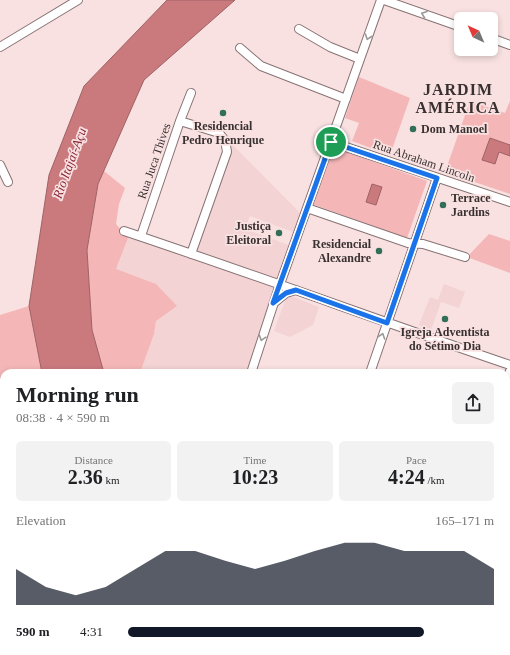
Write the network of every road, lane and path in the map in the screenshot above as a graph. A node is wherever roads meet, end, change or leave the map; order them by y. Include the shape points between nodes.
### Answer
1 (78, 0) edge
2 (381, 0) edge
3 (384, 0) edge
4 (69, 2) edge
5 (454, 25) edge
6 (299, 29) dead end
7 (498, 41) edge
8 (510, 45) edge
9 (0, 47) edge
10 (240, 48) dead end
11 (360, 59) junction
12 (191, 93) dead end
13 (346, 99) junction
14 (180, 120) junction
15 (331, 142) junction
16 (0, 165) edge
17 (437, 178) junction
18 (8, 182) dead end
19 (510, 202) edge
20 (307, 208) junction
21 (124, 231) dead end
22 (141, 236) junction
23 (414, 243) junction
24 (191, 254) junction
25 (465, 257) dead end
26 (280, 284) junction
27 (296, 290) junction
28 (273, 303) junction
29 (387, 323) junction
30 (510, 365) edge
31 (252, 369) edge
32 (371, 369) edge

1 - 4 street
2 -> 11 street
5 -> 3 street
4 - 9 street
6 - 11 street
7 - 8 street
10 - 13 street via 261,66
11 - 13 street
12 - 14 street, Rua Juca Thives
13 - 15 street
14 - 22 street, Rua Juca Thives
14 - 24 street via 219,133 224,137 227,152
15 - 17 street, Rua Abraham Lincoln
15 - 20 street
16 - 18 street
17 - 19 street, Rua Abraham Lincoln
17 - 23 street
20 - 23 street
20 - 26 street
21 - 22 street
22 - 24 street
23 - 25 street
23 - 29 street
24 - 26 street
26 - 27 street
26 - 28 street
27 - 28 street via 286,293
27 - 29 street
28 -> 31 street
29 - 30 street
32 -> 29 street

